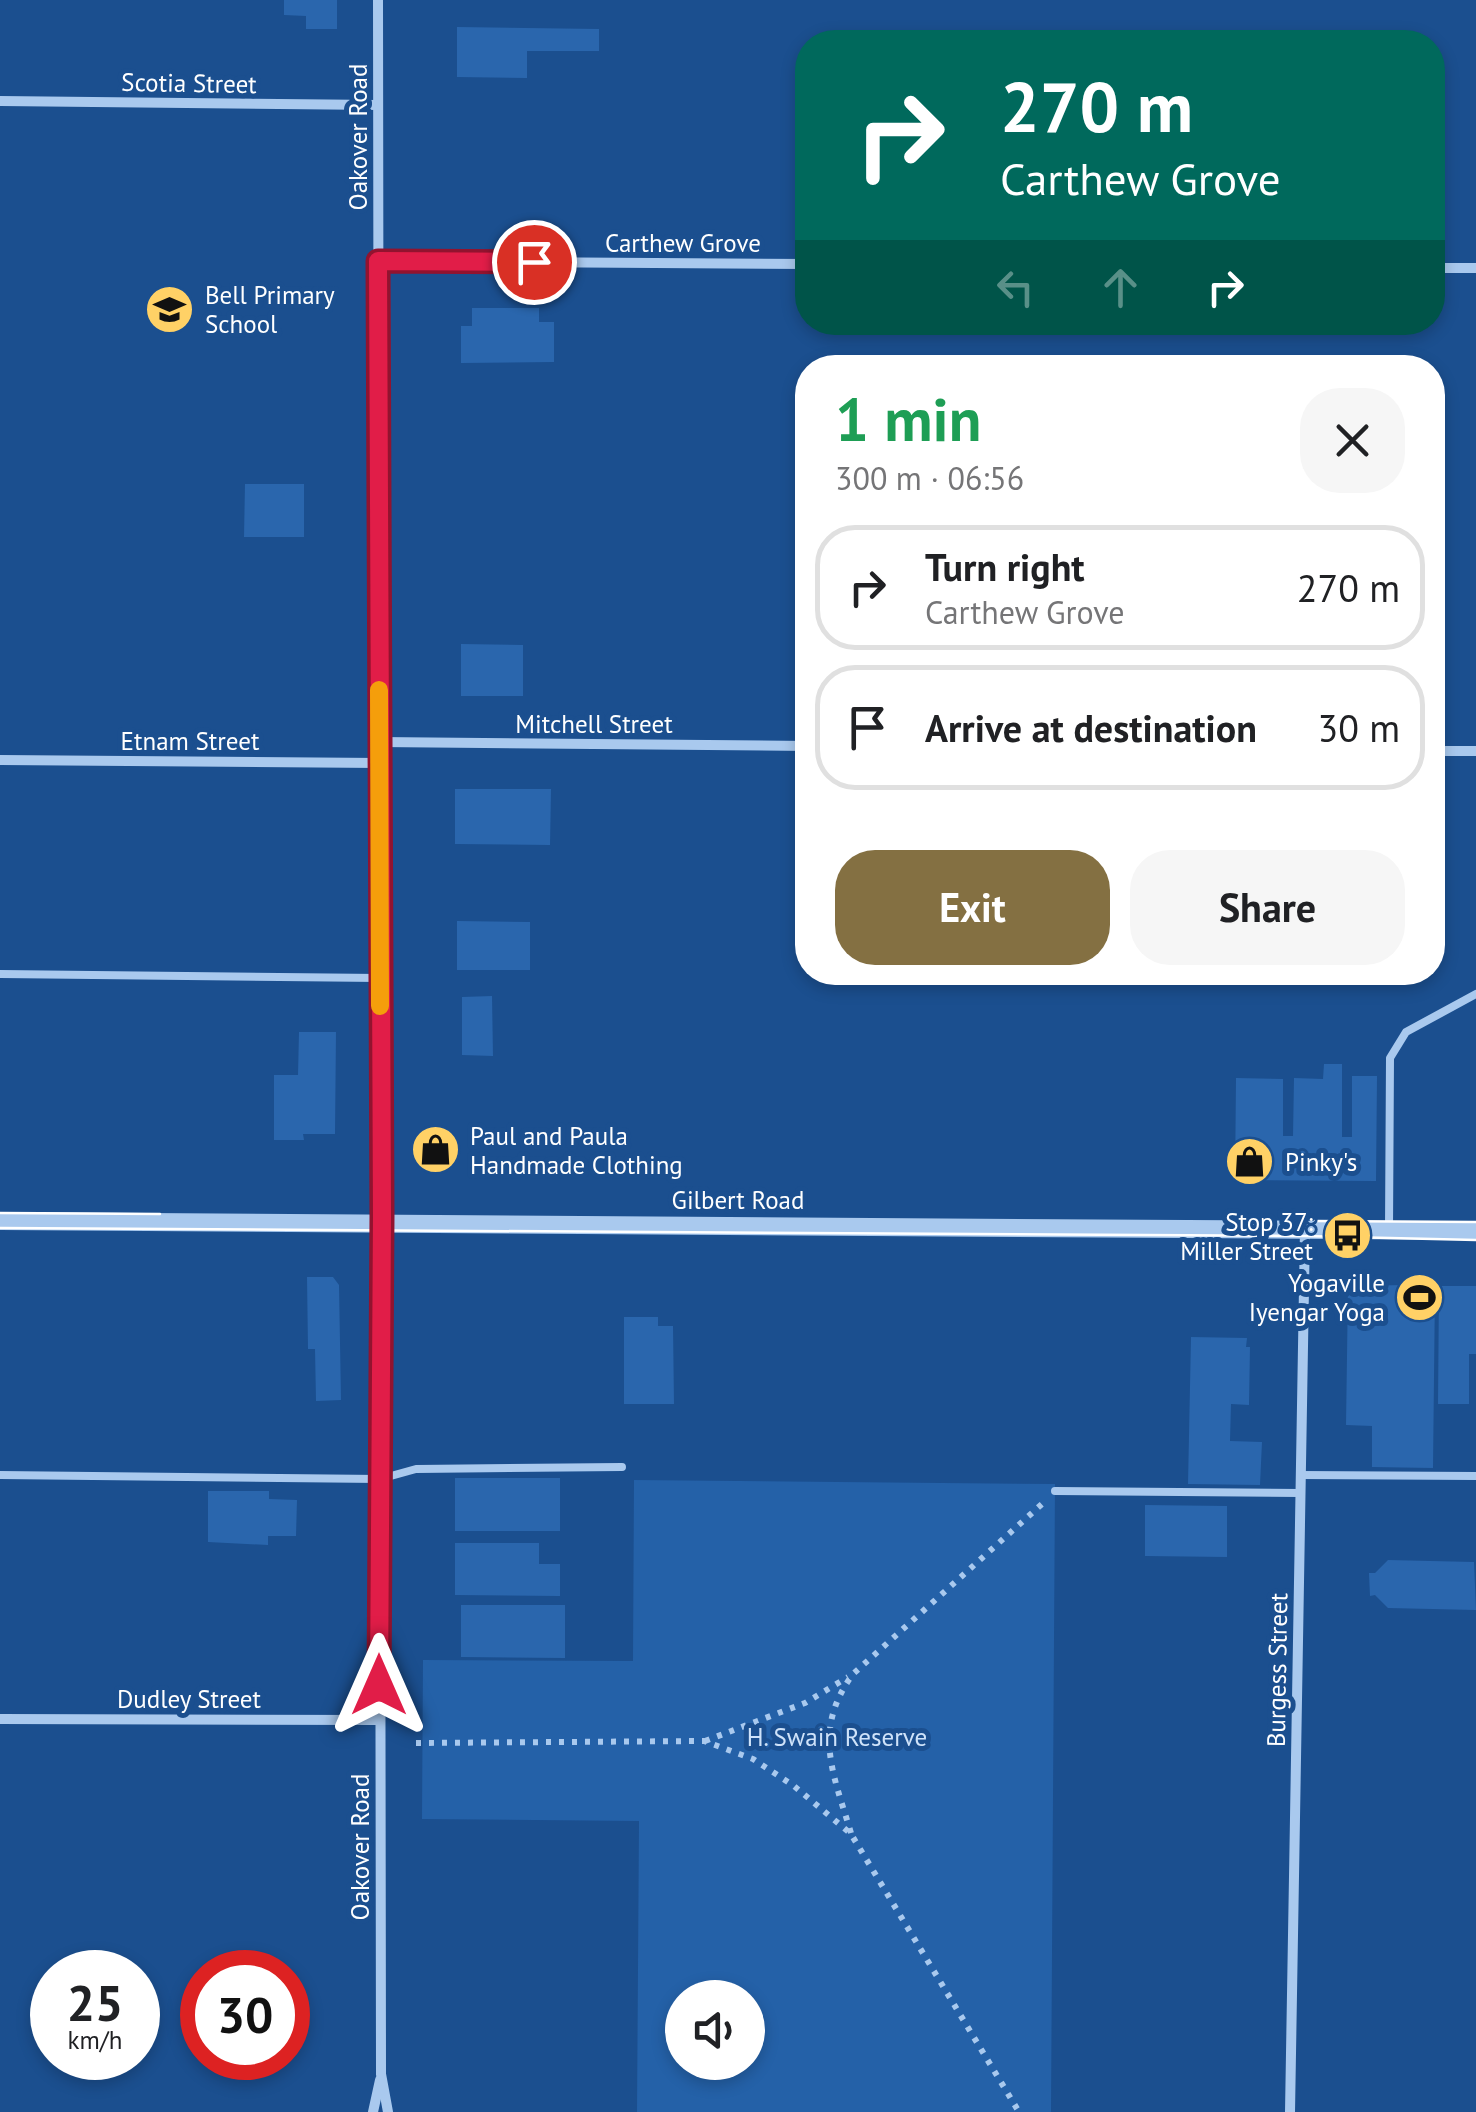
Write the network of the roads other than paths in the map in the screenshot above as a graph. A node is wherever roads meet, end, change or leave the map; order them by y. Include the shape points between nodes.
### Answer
1 (378, 0) edge
2 (0, 101) edge
3 (378, 105) junction
4 (378, 261) junction
5 (795, 264) edge
6 (1445, 268) edge
7 (1476, 268) edge
8 (379, 742) junction
9 (795, 746) edge
10 (1445, 751) edge
11 (1476, 751) edge
12 (0, 760) edge
13 (380, 763) junction
14 (0, 974) edge
15 (380, 978) junction
16 (1476, 994) edge
17 (0, 1220) edge
18 (381, 1223) junction
19 (1305, 1229) junction
20 (1389, 1230) junction
21 (1476, 1231) edge
22 (622, 1467) dead end
23 (1300, 1475) junction
24 (0, 1476) edge
25 (1476, 1476) edge
26 (380, 1479) junction
27 (1055, 1492) road end
28 (1300, 1492) junction
29 (0, 1718) edge
30 (379, 1720) junction
31 (381, 2074) junction
32 (372, 2112) edge
33 (388, 2112) edge
34 (1290, 2112) edge

1 - 3 street, Oakover Road
2 - 3 street, Scotia Street
3 - 4 street, Oakover Road
4 - 5 street, Carthew Grove
4 - 8 street, Oakover Road
6 - 7 street
8 - 9 street, Mitchell Street
8 - 13 street, Oakover Road
10 - 11 street
12 - 13 street, Etnam Street
13 - 15 street, Oakover Road
14 - 15 lane
15 - 18 street, Oakover Road
16 - 20 lane via 1406,1032 1390,1058
17 - 18 street, Gilbert Road
18 - 19 street, Gilbert Road
18 - 26 street, Oakover Road
19 - 20 street, Gilbert Road
19 - 23 street, Burgess Street
20 - 21 street, Gilbert Road
22 - 26 lane via 416,1470
23 - 25 lane
23 - 28 street, Burgess Street
24 - 26 lane
26 - 30 street, Oakover Road
27 - 28 lane
28 - 34 street, Burgess Street
29 - 30 street, Dudley Street
30 - 31 street, Oakover Road
31 - 32 street, Oakover Road
31 - 33 street, Oakover Road

